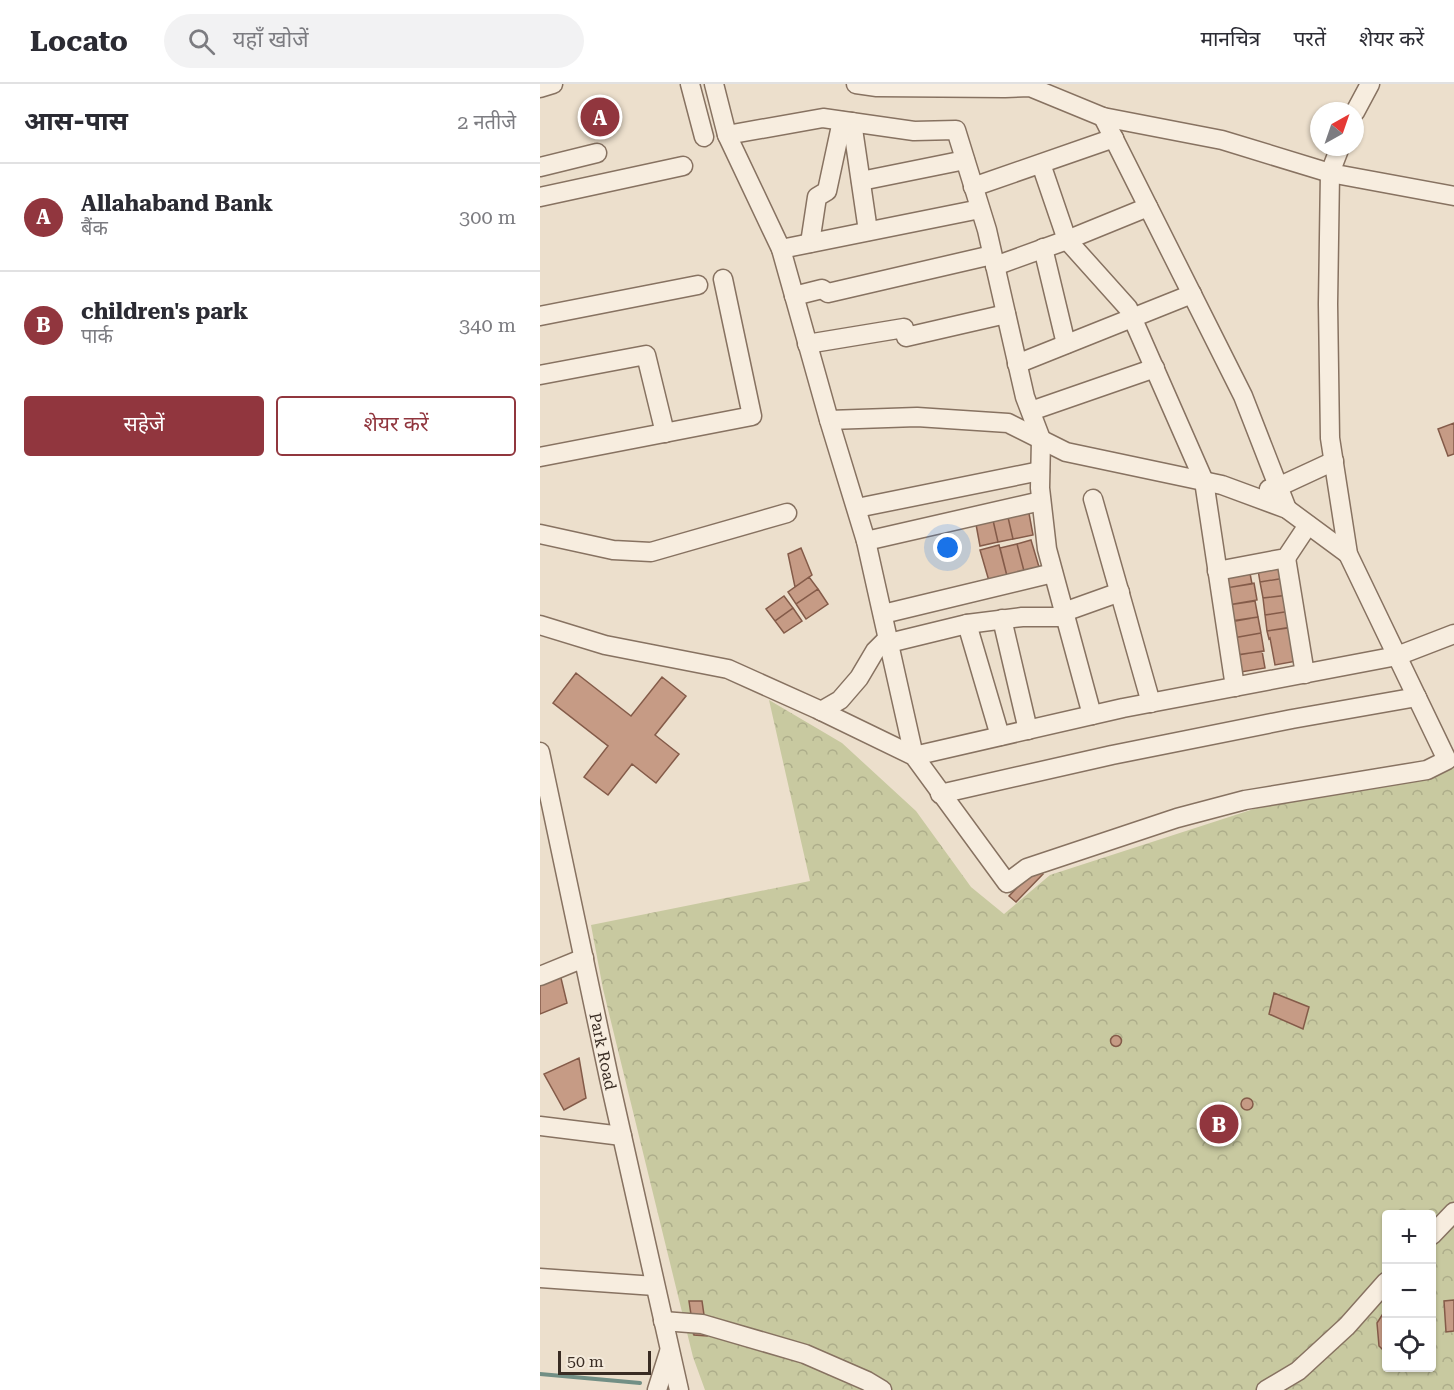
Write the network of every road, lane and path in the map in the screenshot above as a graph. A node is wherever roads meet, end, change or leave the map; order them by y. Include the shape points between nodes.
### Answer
1 (553, 84) edge
2 (690, 84) edge
3 (714, 84) edge
4 (856, 84) edge
5 (1370, 84) edge
6 (1033, 85) edge
7 (540, 88) edge
8 (1360, 102) edge
9 (1103, 117) junction
10 (847, 122) junction
11 (727, 135) junction
12 (704, 136) dead end
13 (1114, 138) junction
14 (597, 153) dead end
15 (1337, 156) edge
16 (965, 160) junction
17 (1041, 164) junction
18 (683, 166) dead end
19 (540, 167) edge
20 (1330, 173) junction
21 (861, 182) junction
22 (973, 187) junction
23 (1454, 196) edge
24 (540, 197) edge
25 (1148, 207) junction
26 (980, 209) junction
27 (868, 231) junction
28 (1067, 240) junction
29 (810, 243) junction
30 (1043, 248) junction
31 (781, 249) junction
32 (994, 260) junction
33 (723, 279) dead end
34 (698, 285) dead end
35 (1192, 294) junction
36 (794, 296) junction
37 (1006, 314) junction
38 (540, 316) edge
39 (1133, 318) junction
40 (807, 344) junction
41 (1066, 344) junction
42 (1017, 364) junction
43 (1155, 368) junction
44 (540, 375) edge
45 (1030, 411) junction
46 (830, 420) junction
47 (665, 433) junction
48 (1041, 439) junction
49 (540, 457) edge
50 (1334, 461) junction
51 (1040, 471) junction
52 (1204, 481) junction
53 (1278, 487) junction
54 (1250, 495) junction
55 (1093, 499) dead end
56 (1041, 501) junction
57 (857, 508) junction
58 (1287, 509) junction
59 (787, 513) dead end
60 (1308, 525) junction
61 (540, 534) edge
62 (866, 541) junction
63 (1348, 554) junction
64 (1286, 558) junction
65 (1217, 571) junction
66 (1053, 573) junction
67 (1120, 592) junction
68 (883, 614) junction
69 (1065, 615) junction
70 (1002, 619) junction
71 (967, 624) junction
72 (540, 625) edge
73 (1454, 634) edge
74 (888, 641) junction
75 (1397, 656) junction
76 (1305, 674) junction
77 (1235, 687) junction
78 (1417, 697) junction
79 (1151, 703) junction
80 (821, 711) junction
81 (1092, 715) junction
82 (1028, 730) junction
83 (1000, 736) junction
84 (540, 752) edge
85 (914, 756) junction
86 (940, 794) junction
87 (546, 810) edge
88 (584, 958) junction
89 (540, 976) edge
90 (540, 1126) edge
91 (622, 1136) junction
92 (1454, 1212) edge
93 (1436, 1230) edge
94 (540, 1278) edge
95 (655, 1286) junction
96 (1382, 1287) edge
97 (663, 1321) junction
98 (669, 1349) junction
99 (657, 1390) edge
100 (679, 1390) edge
101 (882, 1390) edge
102 (1266, 1390) edge

1 - 7 street
2 - 12 street
3 - 11 street
4 - 6 street via 1005,88
5 - 8 street
6 - 9 street
9 - 13 street
9 - 20 street via 1222,140
10 - 11 street via 823,118
10 - 16 street via 914,131 956,130
10 - 21 street
10 - 29 street via 827,191 817,197
11 - 31 street
13 - 17 street
13 - 25 street
14 - 19 street
15 - 20 street
16 - 21 street
16 - 22 street
17 - 22 street
17 - 28 street
18 - 24 street
20 - 23 street
20 - 50 street via 1328,304 1330,438
21 - 27 street
22 - 26 street
25 - 28 street
25 - 35 street
26 - 27 street
26 - 32 street
27 - 29 street
28 - 30 street
28 - 39 street
29 - 31 street
30 - 32 street
30 - 41 street
31 - 36 street
32 - 36 street
32 - 37 street
33 - 47 street via 752,416
34 - 38 street
35 - 39 street
35 - 53 street via 1243,396
36 - 40 street
37 - 40 street via 906,338 903,328
37 - 42 street
39 - 41 street
39 - 43 street
40 - 46 street
41 - 42 street
42 - 45 street
43 - 45 street
43 - 52 street
44 - 47 street via 646,355
45 - 48 street
46 - 48 street via 917,417 1008,423
46 - 57 street
47 - 49 street
48 - 51 street
48 - 52 street via 1066,452
50 - 53 street
50 - 63 street
51 - 56 street
51 - 57 street
52 - 54 street
52 - 65 street
53 - 54 street
53 - 58 street
54 - 58 street
55 - 67 street
56 - 62 street
56 - 66 street
57 - 62 street
58 - 60 street
59 - 61 street via 651,552 613,550
60 - 63 street
60 - 64 street
62 - 68 street
63 - 75 street
64 - 65 street
64 - 76 street
65 - 77 street
66 - 68 street
66 - 69 street
67 - 69 street
67 - 79 street
68 - 74 street
69 - 70 street
69 - 81 street
70 - 71 street
70 - 82 street
71 - 74 street
71 - 83 street
72 - 80 street via 605,645 728,669
73 - 75 street
74 - 80 street via 875,651 840,700
74 - 85 street
75 - 76 street
75 - 78 street
76 - 77 street
77 - 79 street
78 - 86 street via 1112,755
78 - 86 street via 1447,760 1427,770 1245,800 1177,818 1027,868 1007,883
79 - 81 street
80 - 85 street
81 - 82 street
82 - 83 street
83 - 85 street
84 - 87 street, Park Road
85 - 86 street
87 - 88 street, Park Road
88 - 89 street
88 - 91 street, Park Road
90 - 91 street
91 - 95 street, Park Road
92 - 93 street
94 - 95 street
95 - 97 street, Park Road
96 - 102 street via 1347,1326 1298,1371
97 - 98 street, Park Road
97 - 101 street via 702,1324 805,1354
98 - 99 street
98 - 100 street, Park Road

